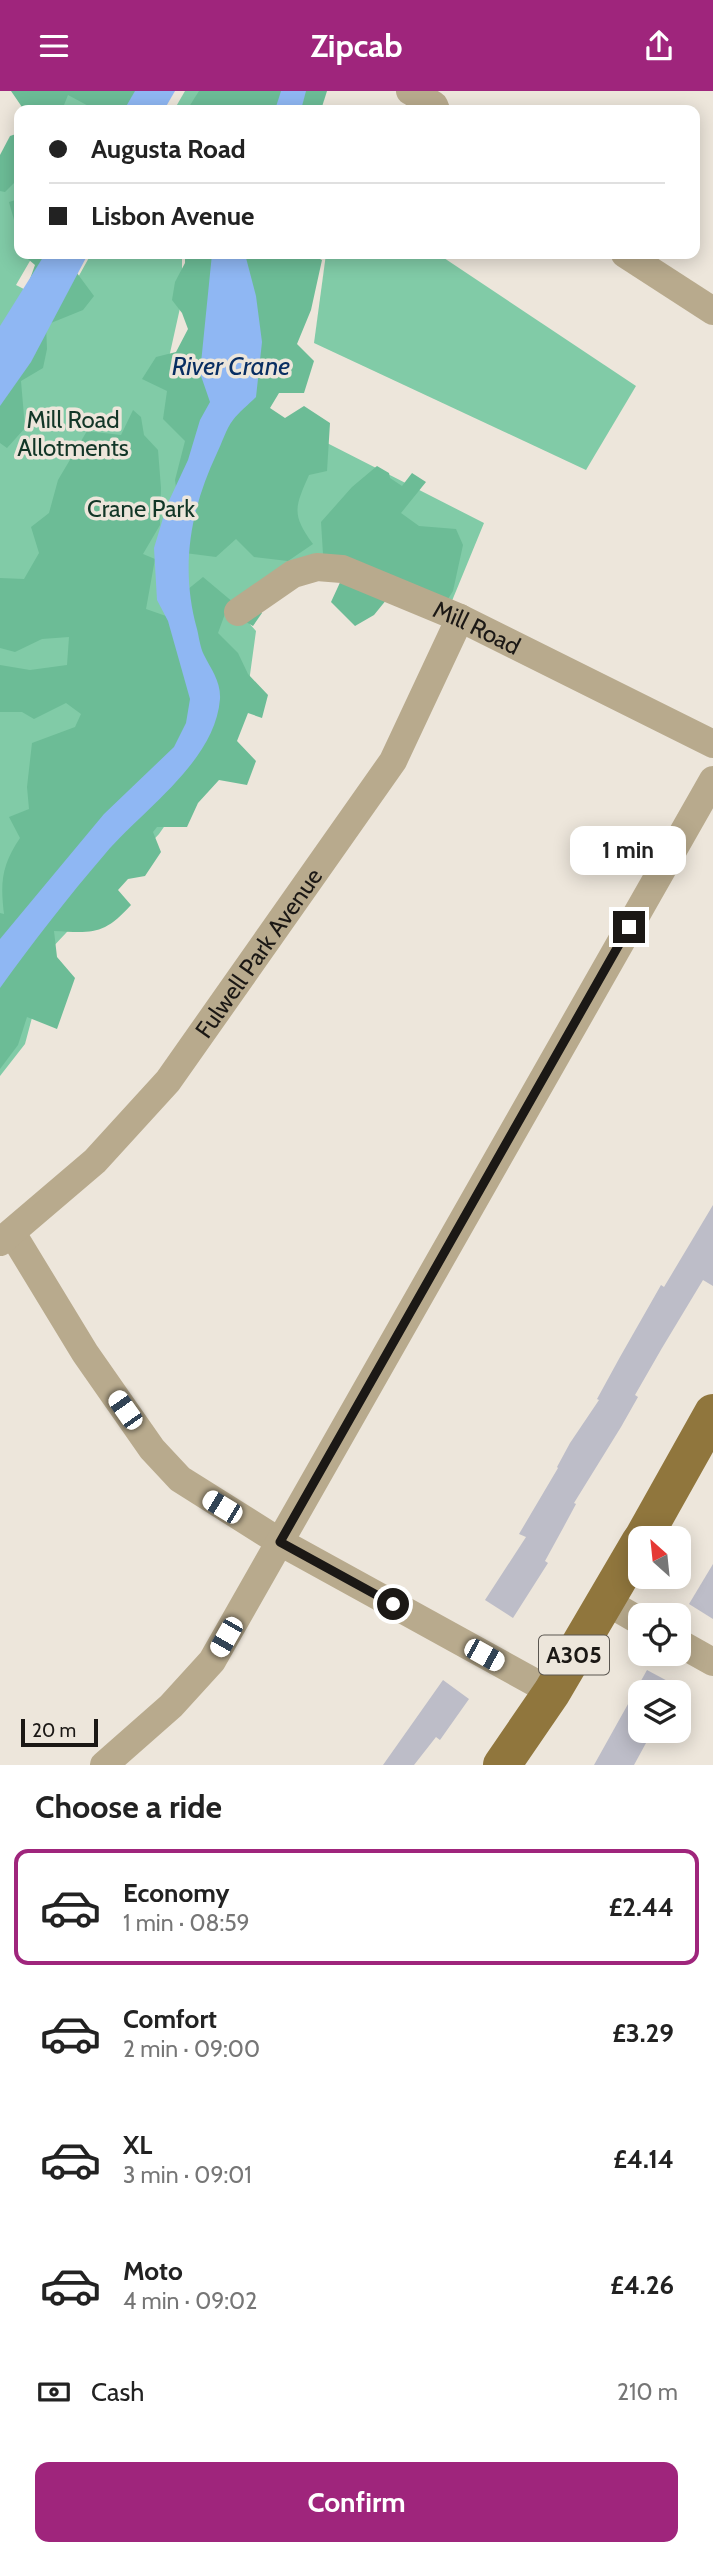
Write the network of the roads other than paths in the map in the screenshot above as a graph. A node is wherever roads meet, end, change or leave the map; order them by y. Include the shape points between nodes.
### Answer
1 (633, 259) edge
2 (713, 311) edge
3 (238, 612) dead end
4 (460, 618) junction
5 (713, 744) edge
6 (713, 780) edge
7 (6, 1238) edge
8 (713, 1413) edge
9 (650, 1526) edge
10 (280, 1542) junction
11 (628, 1565) edge
12 (607, 1602) junction
13 (628, 1614) edge
14 (691, 1650) edge
15 (713, 1662) edge
16 (552, 1692) junction
17 (104, 1765) edge
18 (502, 1765) edge

1 - 2 street
3 - 4 street, Mill Road via 293,574 317,567 342,569
4 - 5 street, Mill Road
4 - 7 street, Fulwell Park Avenue via 393,761 168,1080 95,1161
6 - 10 street
7 - 10 street via 152,1449 180,1479
8 - 9 main road, A305
10 - 16 street
10 - 17 street via 212,1661 171,1706
11 - 12 main road, A305
12 - 13 street
12 - 16 main road, A305
14 - 15 street
16 - 18 main road, A305

